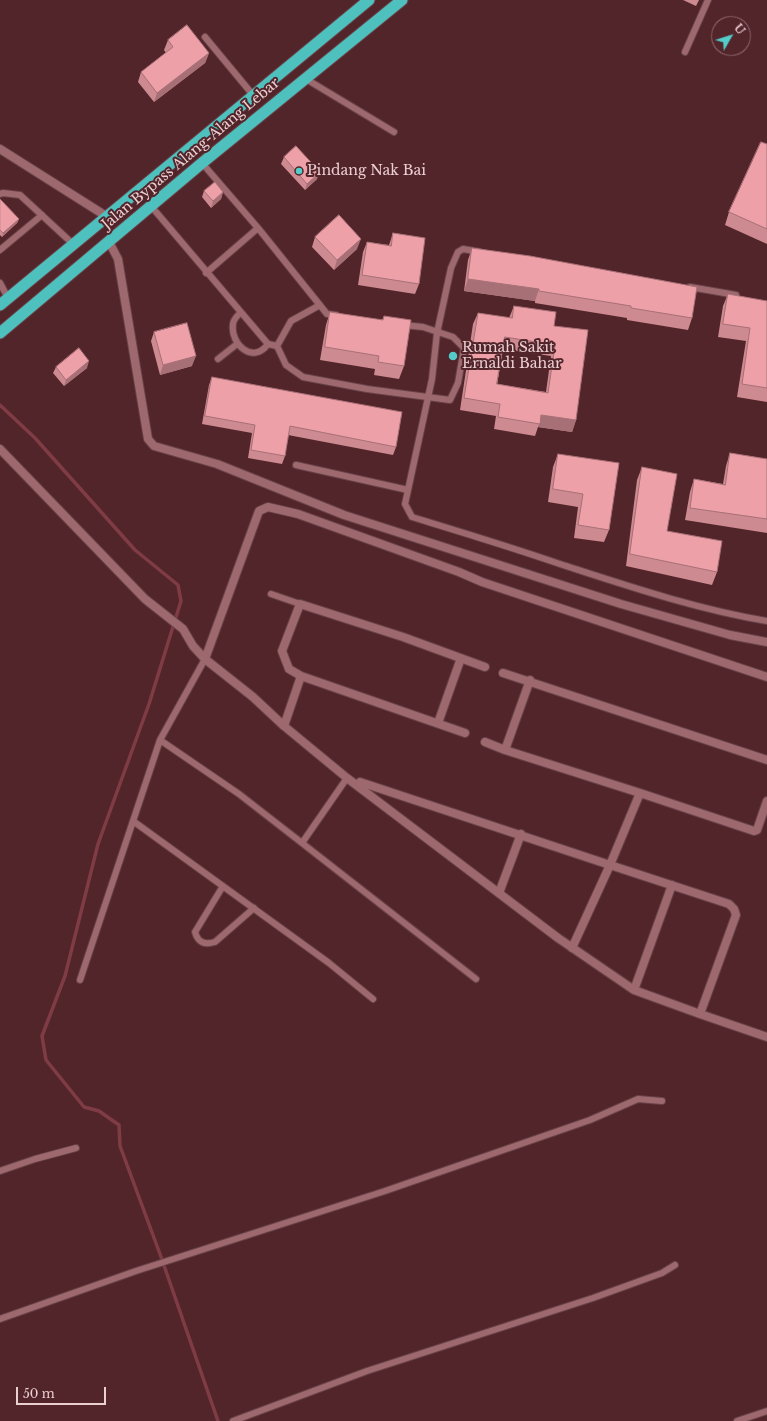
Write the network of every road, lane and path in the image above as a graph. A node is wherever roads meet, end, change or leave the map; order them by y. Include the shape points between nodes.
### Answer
1 (369, 0) edge
2 (402, 0) edge
3 (708, 0) edge
4 (205, 37) dead end
5 (685, 52) dead end
6 (306, 79) junction
7 (253, 95) junction
8 (394, 132) dead end
9 (0, 149) edge
10 (202, 164) junction
11 (0, 194) edge
12 (151, 206) junction
13 (42, 215) junction
14 (106, 216) junction
15 (258, 228) junction
16 (109, 242) junction
17 (73, 244) junction
18 (0, 250) edge
19 (484, 252) edge
20 (206, 273) junction
21 (0, 283) edge
22 (686, 286) edge
23 (745, 297) edge
24 (4, 302) edge
25 (320, 305) junction
26 (240, 313) junction
27 (342, 316) edge
28 (395, 324) edge
29 (0, 332) edge
30 (437, 333) junction
31 (237, 344) junction
32 (268, 344) junction
33 (278, 346) junction
34 (218, 359) dead end
35 (428, 396) junction
36 (0, 448) edge
37 (296, 465) dead end
38 (408, 490) junction
39 (271, 594) dead end
40 (300, 604) junction
41 (767, 621) edge
42 (767, 642) edge
43 (461, 658) junction
44 (204, 660) junction
45 (486, 667) dead end
46 (503, 673) dead end
47 (301, 676) junction
48 (767, 677) edge
49 (530, 680) junction
50 (438, 723) junction
51 (284, 726) junction
52 (465, 734) dead end
53 (160, 740) junction
54 (485, 742) dead end
55 (505, 750) junction
56 (767, 760) edge
57 (347, 778) junction
58 (640, 793) junction
59 (767, 802) edge
60 (133, 821) junction
61 (521, 834) junction
62 (302, 843) junction
63 (610, 865) junction
64 (672, 885) junction
65 (223, 886) junction
66 (499, 893) junction
67 (254, 908) junction
68 (572, 948) junction
69 (476, 979) dead end
70 (80, 980) dead end
71 (634, 990) junction
72 (373, 999) dead end
73 (700, 1014) junction
74 (767, 1037) edge
75 (662, 1101) dead end
76 (76, 1148) dead end
77 (0, 1171) edge
78 (674, 1265) dead end
79 (0, 1319) edge
80 (767, 1411) edge
81 (233, 1421) edge
82 (737, 1421) edge

1 - 7 highway, Jalan Bypass Alang-Alang Lebar
2 - 6 highway, Jalan Bypass Alang-Alang Lebar
3 - 5 lane
4 - 7 lane
6 - 8 lane
6 - 10 highway, Jalan Bypass Alang-Alang Lebar
7 - 14 highway, Jalan Bypass Alang-Alang Lebar
9 - 14 street
10 - 12 highway, Jalan Bypass Alang-Alang Lebar
10 - 15 lane
11 - 13 lane via 20,195
12 - 16 highway, Jalan Bypass Alang-Alang Lebar
12 - 20 lane
13 - 17 lane
13 - 18 lane
14 - 17 highway, Jalan Bypass Alang-Alang Lebar
15 - 20 lane
15 - 25 lane
16 - 29 highway, Jalan Bypass Alang-Alang Lebar
16 - 42 street via 118,259 148,439 154,446 217,464 344,515 621,604 730,636
17 - 24 highway, Jalan Bypass Alang-Alang Lebar
19 - 30 lane via 463,249 455,256
20 - 26 lane
21 - 24 lane
22 - 23 lane
25 - 27 lane via 327,314
25 - 33 lane via 291,321
26 - 31 lane via 233,322 233,335
26 - 32 lane
28 - 30 lane via 423,327
30 - 35 lane
30 - 35 lane via 454,337 464,348 458,383 450,400
31 - 32 lane via 255,354 263,351
31 - 34 lane
32 - 33 lane
33 - 35 lane via 286,365 303,377 367,389
35 - 38 lane
36 - 44 street via 145,599 183,629
37 - 38 lane
38 - 41 lane via 405,504 412,518 503,545 640,591 732,615
39 - 40 lane
40 - 43 street
40 - 47 street via 282,651 289,669
43 - 45 street
43 - 50 street
44 - 48 street via 259,511 268,507 298,514 482,582
44 - 51 street via 252,697
44 - 53 lane
46 - 49 street
47 - 50 street
47 - 51 street
49 - 55 street
49 - 56 street via 644,721
50 - 52 street
51 - 57 street
53 - 60 lane
53 - 62 lane via 239,794
54 - 55 street
55 - 58 street
57 - 61 street
57 - 62 lane
57 - 66 street
58 - 59 street via 754,831
58 - 63 street
60 - 65 lane
60 - 70 lane
61 - 63 street
61 - 66 street
62 - 69 lane
63 - 64 street
63 - 68 street
64 - 71 street
64 - 73 street via 729,904 736,915
65 - 67 lane
65 - 67 lane via 195,932 197,939 208,944 215,942
66 - 68 street
67 - 72 lane via 329,962
68 - 71 street
71 - 73 street
73 - 74 street
75 - 79 lane via 638,1099 590,1120
76 - 77 lane
78 - 81 lane via 662,1273 593,1298 367,1371
80 - 82 lane

